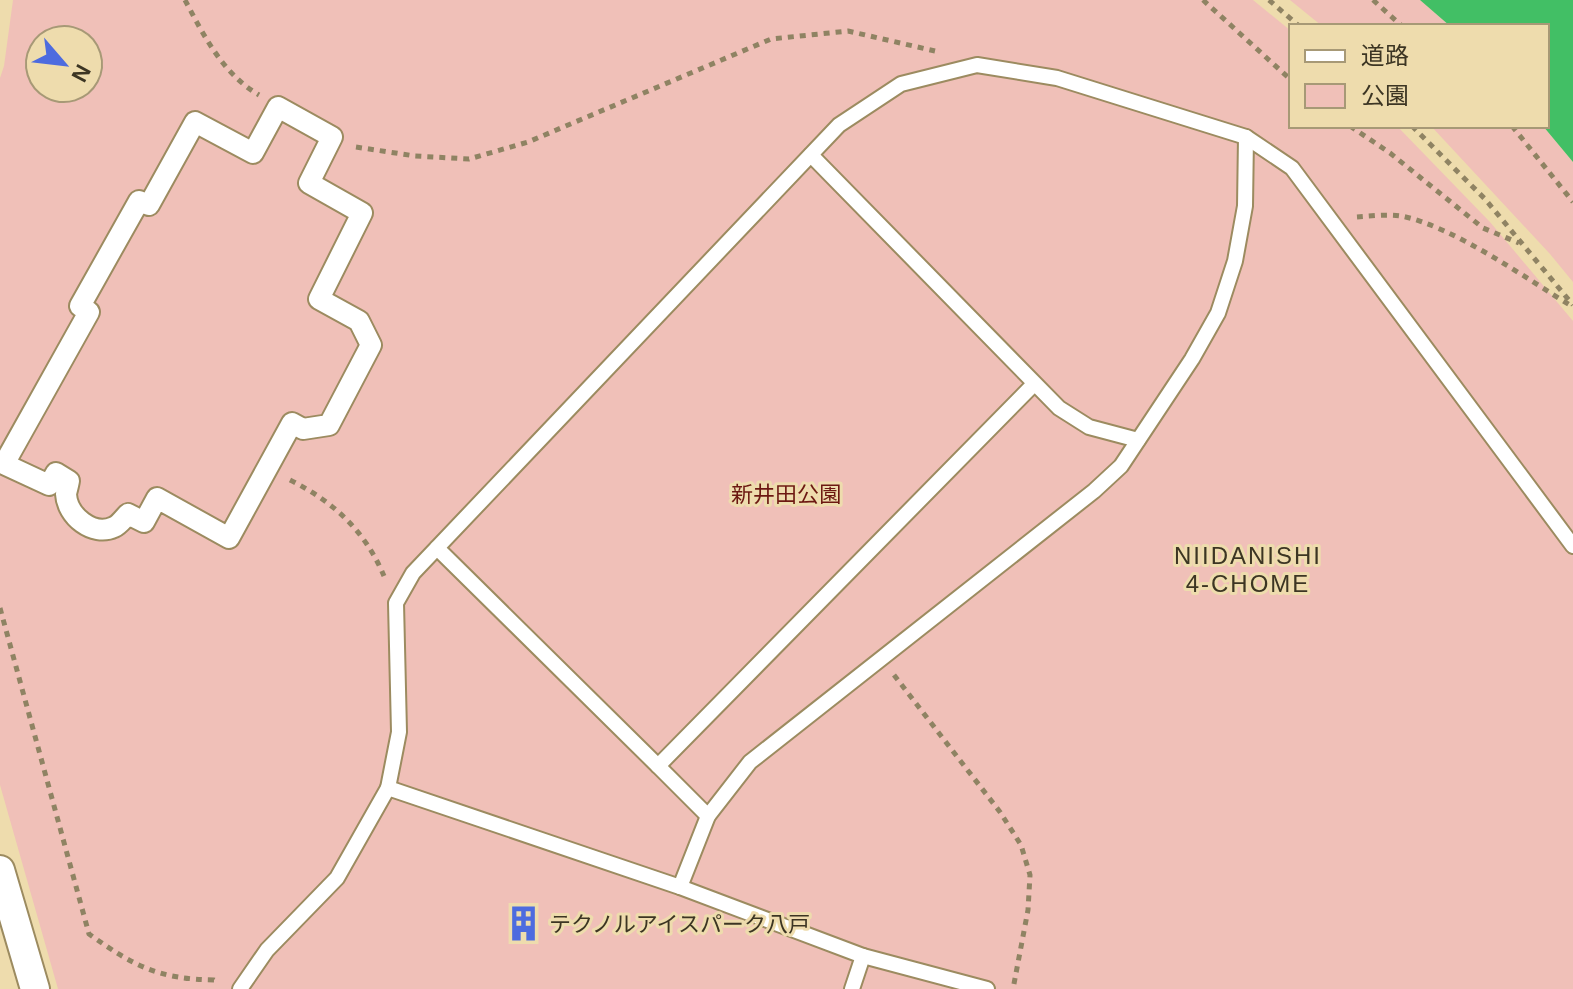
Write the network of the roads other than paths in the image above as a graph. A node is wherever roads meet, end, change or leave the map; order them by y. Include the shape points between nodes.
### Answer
1 (1246, 137) junction
2 (811, 155) junction
3 (1033, 385) junction
4 (1138, 440) junction
5 (267, 468) joint
6 (1573, 546) edge
7 (437, 548) junction
8 (658, 766) junction
9 (388, 788) junction
10 (708, 816) junction
11 (0, 870) edge
12 (680, 887) junction
13 (863, 956) junction
14 (35, 989) edge
15 (240, 989) edge
16 (852, 989) edge
17 (987, 989) edge

1 - 2 lane via 1057,78 977,65 901,84 839,125
1 - 4 lane via 1245,206 1218,313
1 - 6 lane via 1292,168
2 - 3 lane
2 - 7 lane
3 - 4 lane via 1089,427
3 - 8 lane
4 - 10 lane via 1121,466 1094,491 750,762
5 - 5 street via 229,538 157,498 144,522 128,514 116,527 102,530 71,511 69,481 56,473 49,485 4,464 89,312 80,306 139,201 149,205 195,122 253,153 278,107 332,137 309,183 362,213 319,299 359,321 371,345 329,425 303,429 292,423
7 - 8 lane
7 - 9 lane via 413,573 396,603 399,732
8 - 10 lane
9 - 12 lane
9 - 15 lane via 337,878 267,950
10 - 12 lane
11 - 14 street
12 - 13 lane
13 - 16 lane
13 - 17 lane

